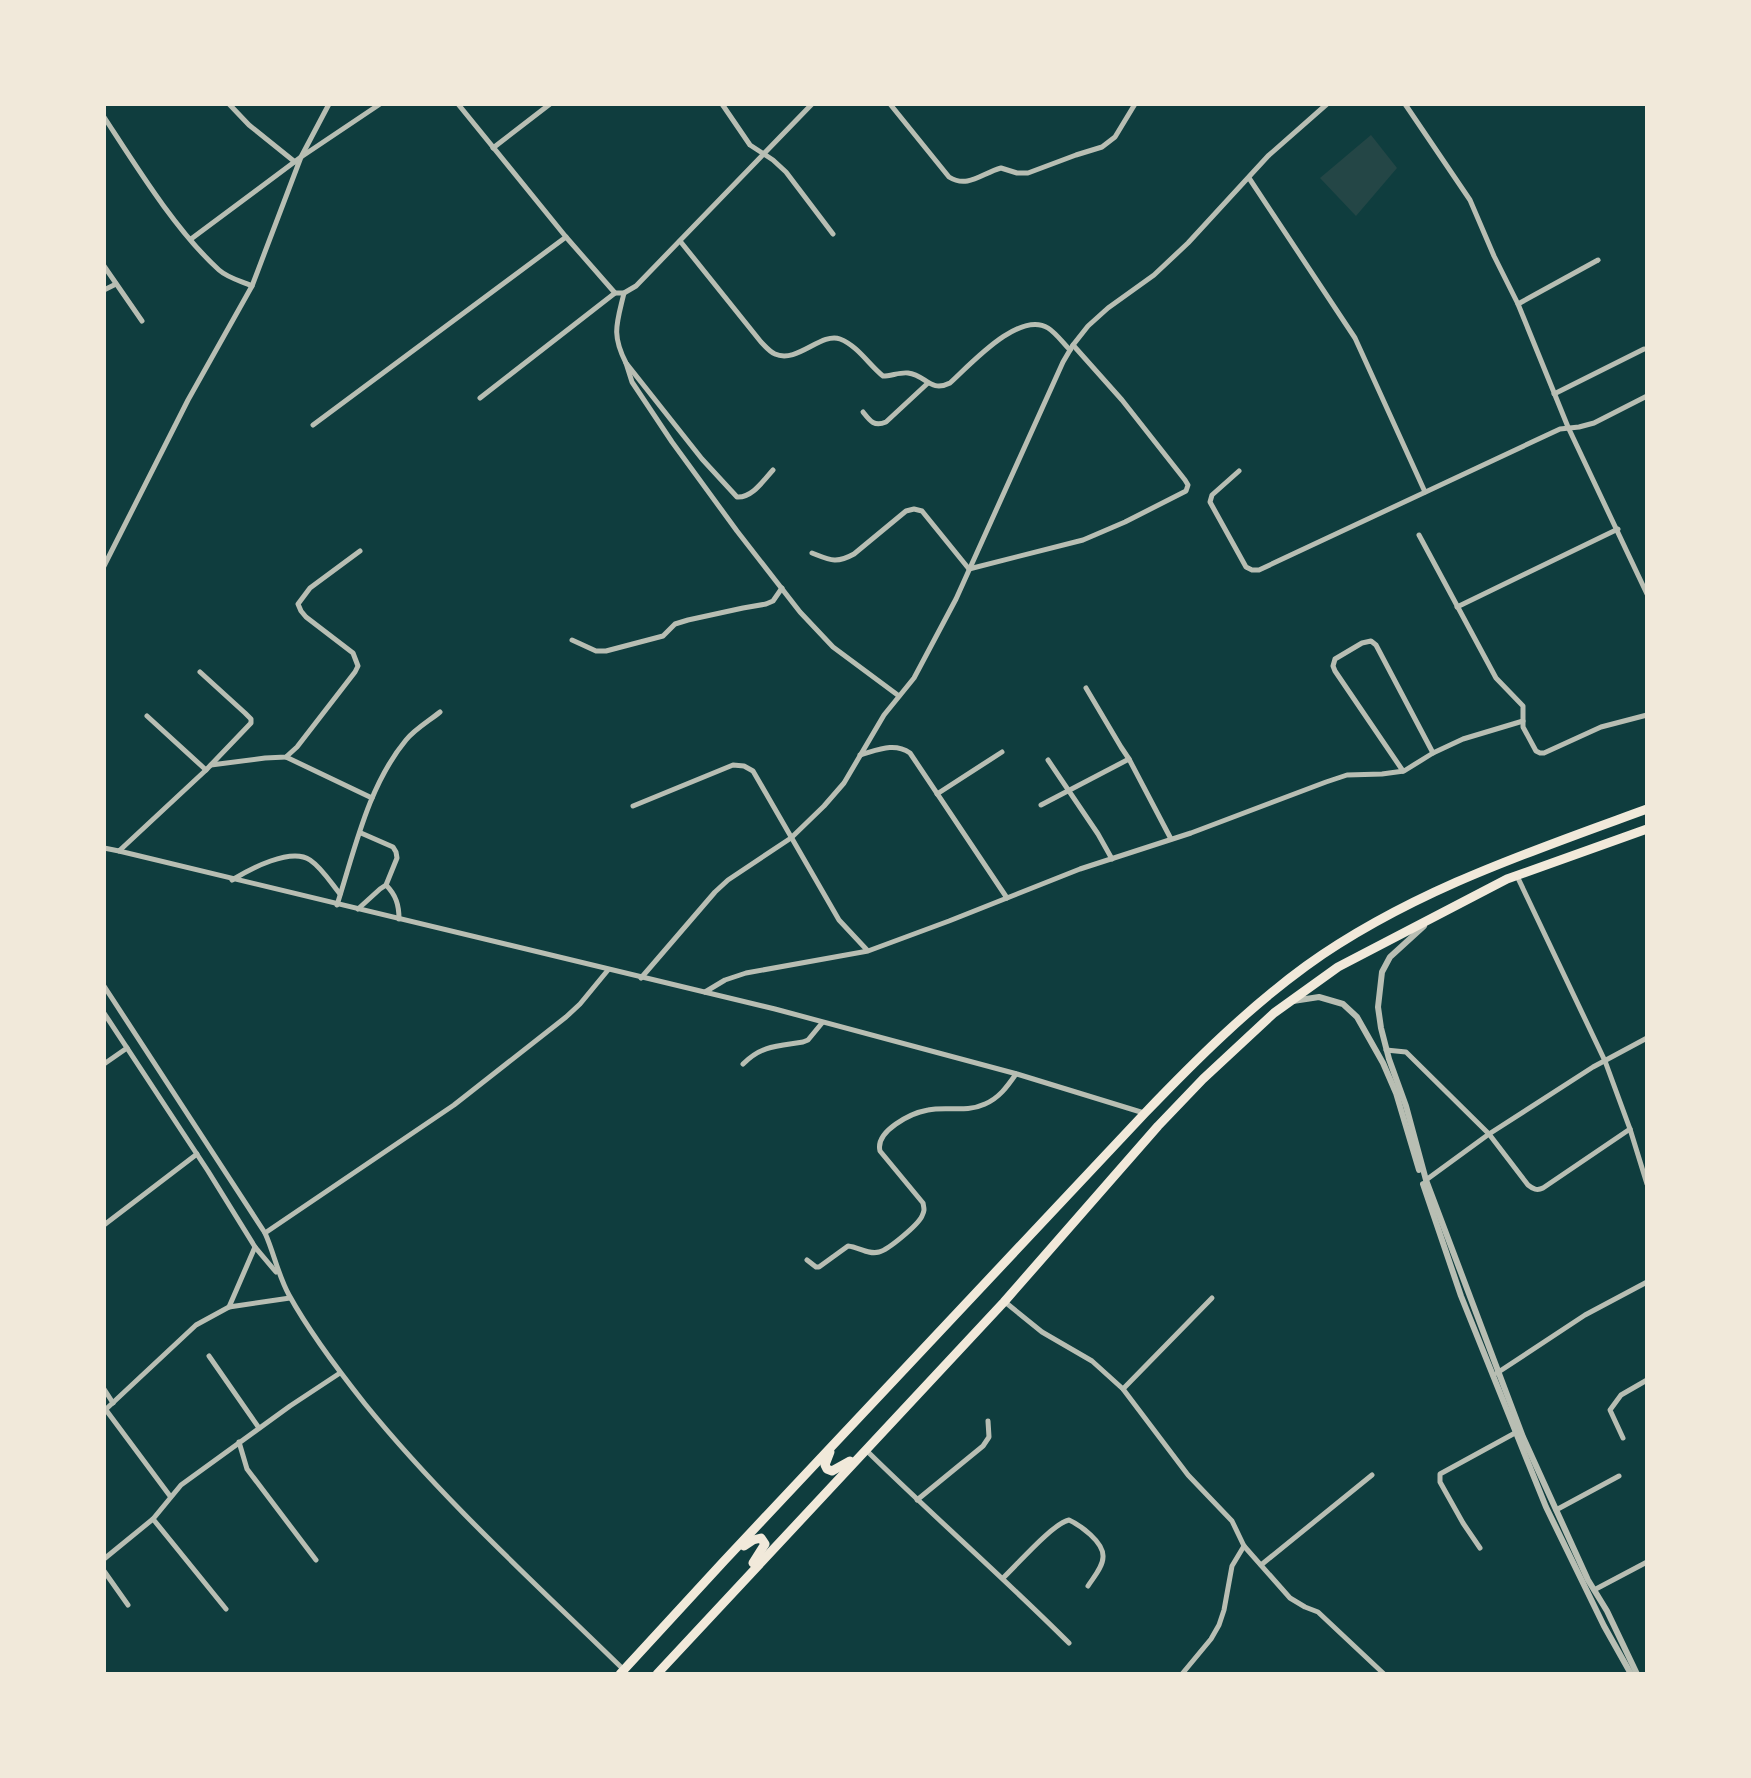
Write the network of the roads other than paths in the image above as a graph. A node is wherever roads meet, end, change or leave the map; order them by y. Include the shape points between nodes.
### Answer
1 (229, 104) edge
2 (329, 104) edge
3 (380, 104) edge
4 (458, 104) edge
5 (550, 104) edge
6 (722, 104) edge
7 (812, 104) edge
8 (890, 104) edge
9 (1135, 104) edge
10 (1327, 104) edge
11 (1405, 104) edge
12 (104, 117) edge
13 (493, 148) junction
14 (764, 153) junction
15 (301, 157) junction
16 (295, 162) junction
17 (1249, 178) junction
18 (833, 234) dead end
19 (566, 237) junction
20 (191, 239) junction
21 (680, 241) junction
22 (1598, 260) dead end
23 (104, 266) edge
24 (116, 284) junction
25 (252, 286) junction
26 (104, 290) edge
27 (615, 293) junction
28 (624, 293) junction
29 (1518, 304) junction
30 (142, 321) dead end
31 (1071, 348) junction
32 (1644, 349) dead end
33 (626, 363) junction
34 (928, 383) junction
35 (1554, 394) junction
36 (1647, 396) edge
37 (480, 398) dead end
38 (863, 412) dead end
39 (313, 425) dead end
40 (1568, 427) junction
41 (773, 470) dead end
42 (1239, 471) dead end
43 (1425, 492) junction
44 (1618, 529) junction
45 (1419, 535) dead end
46 (360, 551) dead end
47 (812, 553) dead end
48 (104, 566) edge
49 (969, 569) junction
50 (782, 588) junction
51 (1647, 594) edge
52 (1457, 607) junction
53 (572, 640) dead end
54 (200, 672) dead end
55 (1086, 688) dead end
56 (899, 696) junction
57 (440, 712) dead end
58 (1647, 715) edge
59 (147, 716) dead end
60 (1523, 721) junction
61 (1002, 752) dead end
62 (1433, 753) junction
63 (859, 756) junction
64 (286, 757) junction
65 (1129, 759) junction
66 (1048, 760) dead end
67 (208, 768) junction
68 (1404, 771) junction
69 (1068, 789) junction
70 (937, 794) junction
71 (372, 798) junction
72 (1041, 805) dead end
73 (633, 806) dead end
74 (1647, 809) edge
75 (1647, 829) edge
76 (361, 833) junction
77 (791, 838) junction
78 (1171, 839) junction
79 (104, 848) edge
80 (119, 851) junction
81 (1112, 859) junction
82 (1517, 875) junction
83 (232, 880) junction
84 (386, 885) junction
85 (341, 895) junction
86 (1007, 898) junction
87 (337, 905) junction
88 (357, 909) junction
89 (1440, 914) junction
90 (399, 919) junction
91 (868, 951) junction
92 (608, 970) junction
93 (641, 978) junction
94 (104, 986) edge
95 (705, 993) junction
96 (1289, 1002) junction
97 (104, 1013) edge
98 (822, 1023) junction
99 (1647, 1038) edge
100 (127, 1048) junction
101 (1386, 1050) junction
102 (1605, 1061) junction
103 (104, 1064) edge
104 (743, 1064) dead end
105 (1017, 1074) junction
106 (1145, 1113) junction
107 (1630, 1129) junction
108 (1489, 1134) junction
109 (197, 1154) junction
110 (1426, 1180) junction
111 (1647, 1184) edge
112 (104, 1225) edge
113 (265, 1233) junction
114 (255, 1247) junction
115 (807, 1260) dead end
116 (279, 1275) junction
117 (1647, 1282) edge
118 (290, 1298) junction
119 (1212, 1298) dead end
120 (1004, 1302) junction
121 (229, 1307) junction
122 (209, 1356) dead end
123 (340, 1373) junction
124 (1497, 1373) junction
125 (1647, 1380) edge
126 (104, 1389) edge
127 (1123, 1389) junction
128 (113, 1403) junction
129 (105, 1411) edge
130 (988, 1421) dead end
131 (259, 1428) junction
132 (1515, 1433) junction
133 (1623, 1438) dead end
134 (839, 1440) junction
135 (239, 1442) junction
136 (866, 1450) junction
137 (1372, 1475) dead end
138 (1619, 1476) dead end
139 (170, 1496) junction
140 (917, 1500) junction
141 (1556, 1510) junction
142 (153, 1519) junction
143 (1244, 1546) junction
144 (1480, 1548) dead end
145 (104, 1559) edge
146 (316, 1560) dead end
147 (724, 1561) junction
148 (1647, 1562) edge
149 (1261, 1565) junction
150 (104, 1571) edge
151 (1003, 1578) junction
152 (1088, 1586) dead end
153 (1594, 1590) junction
154 (128, 1605) dead end
155 (226, 1609) dead end
156 (1069, 1643) dead end
157 (622, 1672) edge
158 (656, 1674) edge
159 (1182, 1674) edge
160 (1384, 1674) edge
161 (1631, 1674) edge
162 (1637, 1674) edge

1 - 16 street
2 - 15 street
3 - 15 street
4 - 13 street
5 - 13 street
6 - 14 street via 750,145
7 - 14 street
8 - 9 street via 949,177 963,183 1001,168 1028,173 1102,147 1115,137
10 - 17 street
11 - 29 street via 1470,200
12 - 20 street
13 - 19 street
14 - 18 street via 786,172
14 - 21 street
15 - 16 street
15 - 25 street
16 - 20 street
17 - 31 street via 1188,243 1108,308
17 - 43 street via 1355,338
19 - 27 street
19 - 39 street
20 - 25 street via 221,271
21 - 28 street
21 - 34 street via 773,353 793,354 839,339 883,376 906,372
22 - 29 street
23 - 24 street
24 - 26 street
24 - 30 street
25 - 48 street
27 - 28 street
27 - 37 street
28 - 33 street via 616,335
29 - 35 street
31 - 34 street via 1046,327 1021,326 950,383
31 - 49 street
31 - 49 street via 1122,400 1185,480 1186,491 1083,540
32 - 35 street
33 - 41 street via 737,497 749,494
33 - 50 street via 632,382 672,442
34 - 38 street via 886,422 875,424
35 - 40 street
36 - 40 street via 1594,423
40 - 43 street
40 - 44 street
42 - 43 street via 1210,502 1252,570 1267,568
44 - 51 street
44 - 52 street
45 - 52 street
46 - 64 street via 310,588 298,604 306,617 353,653 358,666
47 - 49 street via 845,559 914,509 922,511
49 - 56 street via 923,663
50 - 53 street via 766,604 688,620 663,636 606,651
50 - 56 street via 833,647
52 - 60 street via 1496,678 1523,706
54 - 67 street via 251,719
55 - 65 street
56 - 63 street
57 - 71 street via 408,738
58 - 60 street via 1601,727 1544,753 1536,751
59 - 67 street
60 - 62 street
61 - 70 street
62 - 68 street
62 - 68 street via 1376,645 1362,643 1335,659 1335,671
63 - 70 street via 902,748
63 - 77 street via 844,783
64 - 67 street
64 - 71 street
65 - 69 street
65 - 78 street
66 - 69 street
67 - 80 street
68 - 78 street via 1347,775
69 - 72 street
69 - 81 street
70 - 86 street
71 - 76 street
73 - 77 street via 733,765 744,766 753,771
74 - 106 highway via 1505,861 1362,930 1265,999
75 - 82 highway
76 - 84 street via 396,852
76 - 85 street
77 - 91 street via 839,920
77 - 93 street via 715,892
78 - 81 street
79 - 80 street
80 - 83 street
81 - 86 street
82 - 89 highway
82 - 102 street
83 - 85 street via 264,863 304,856
83 - 87 street
84 - 88 street
84 - 90 street via 396,898
85 - 87 street
86 - 91 street
87 - 88 street
88 - 90 street
89 - 96 highway via 1338,967
89 - 101 street via 1390,957 1382,972 1378,1007
90 - 92 street
91 - 95 street via 746,973
92 - 93 street
92 - 113 street via 566,1017 454,1105
93 - 95 street
94 - 113 street
95 - 98 street
96 - 120 highway via 1176,1108
96 - 132 street via 1319,997 1343,1004 1357,1017 1383,1063 1461,1296
97 - 100 street
98 - 104 street via 808,1040 768,1047
98 - 105 street
99 - 102 street
100 - 103 street
100 - 109 street
101 - 108 street via 1406,1052
101 - 110 street
102 - 107 street
102 - 108 street
105 - 106 street
105 - 115 street via 982,1106 915,1114 881,1140 880,1151 924,1209 887,1249 872,1253 848,1246 819,1267
106 - 134 highway
107 - 108 street via 1538,1190 1528,1185
107 - 111 street
108 - 110 street
109 - 112 street
109 - 114 street
110 - 124 street
113 - 116 street
114 - 116 street
114 - 121 street
116 - 118 street
117 - 124 street
118 - 121 street
118 - 123 street
119 - 127 street
120 - 127 street via 1092,1361
120 - 136 highway
121 - 128 street via 196,1325
122 - 131 street
123 - 131 street
123 - 157 street via 440,1490
124 - 141 street
125 - 133 street via 1621,1395 1610,1410
126 - 128 street
127 - 143 street via 1188,1475 1232,1521
128 - 129 street
129 - 139 street
130 - 140 street via 989,1437 983,1446
131 - 135 street
132 - 144 street via 1440,1474
132 - 161 street via 1546,1507
134 - 136 highway via 825,1465 832,1471
134 - 147 highway
135 - 139 street
135 - 146 street via 247,1469
136 - 140 street
136 - 158 highway
137 - 149 street
138 - 141 street
139 - 142 street
140 - 151 street
141 - 153 street
142 - 145 street
142 - 155 street
143 - 149 street
143 - 159 street via 1232,1566 1219,1625
147 - 157 highway
147 - 158 highway via 753,1540 761,1538 765,1544
148 - 153 street
149 - 160 street via 1290,1598 1318,1612
150 - 154 street
151 - 152 street via 1069,1520 1103,1552
151 - 156 street
153 - 162 street

